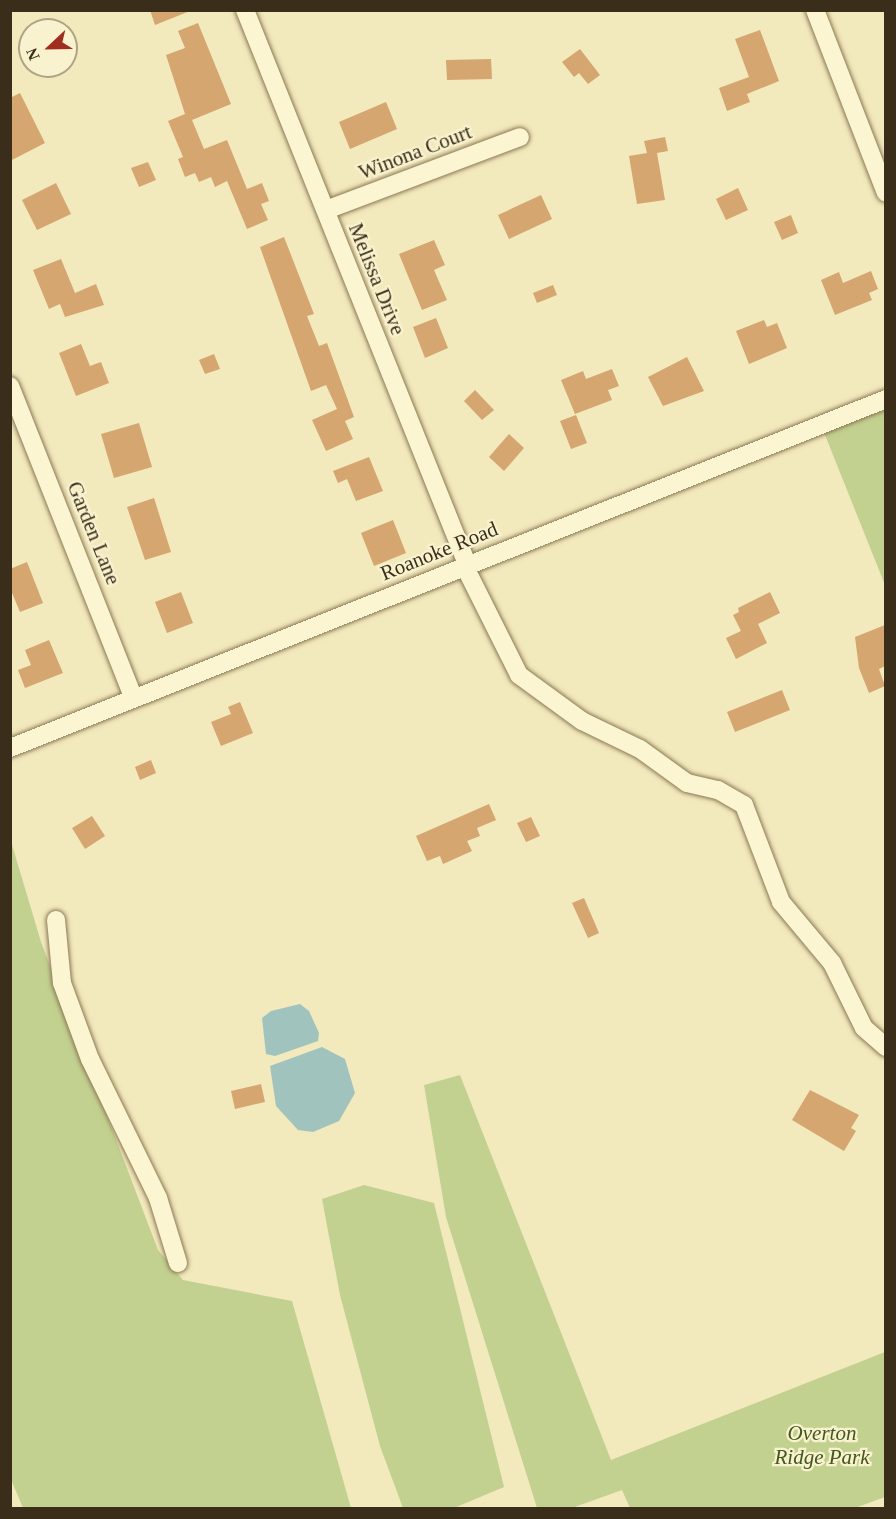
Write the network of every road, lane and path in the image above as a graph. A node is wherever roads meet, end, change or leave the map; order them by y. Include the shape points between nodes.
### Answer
1 (246, 10) edge
2 (815, 10) edge
3 (520, 137) dead end
4 (885, 193) edge
5 (326, 210) junction
6 (10, 386) edge
7 (885, 399) edge
8 (465, 565) junction
9 (133, 697) junction
10 (10, 748) edge
11 (56, 920) dead end
12 (885, 1047) edge
13 (178, 1263) dead end

1 - 5 street, Melissa Drive
2 - 4 street
3 - 5 street, Winona Court
5 - 8 street, Melissa Drive
6 - 9 street, Garden Lane
7 - 8 street, Roanoke Road
8 - 9 street, Roanoke Road
8 - 12 street, Melissa Drive via 510,664 519,675 582,721 640,749 679,778 718,790 744,805 781,902 832,963 864,1028
9 - 10 street, Roanoke Road
11 - 13 street via 62,983 90,1059 158,1198

